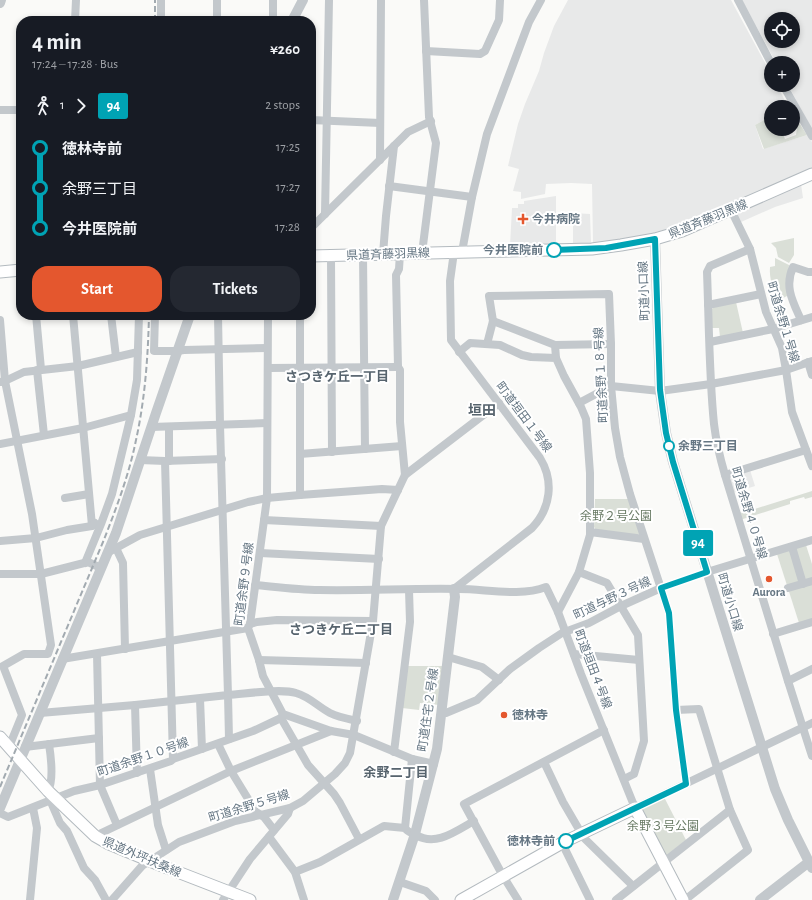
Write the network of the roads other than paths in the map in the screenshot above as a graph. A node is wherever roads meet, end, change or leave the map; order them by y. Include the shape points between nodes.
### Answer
1 (76, 0) edge
2 (161, 0) edge
3 (217, 0) edge
4 (273, 0) edge
5 (304, 0) edge
6 (329, 0) edge
7 (381, 0) edge
8 (424, 0) edge
9 (500, 0) edge
10 (541, 0) edge
11 (738, 0) edge
12 (75, 16) edge
13 (161, 16) edge
14 (217, 16) edge
15 (273, 16) edge
16 (295, 16) edge
17 (426, 51) junction
18 (768, 56) edge
19 (787, 92) edge
20 (0, 110) edge
21 (16, 110) edge
22 (316, 120) edge
23 (327, 121) junction
24 (431, 121) junction
25 (380, 123) junction
26 (812, 136) edge
27 (394, 146) junction
28 (380, 160) junction
29 (812, 174) edge
30 (390, 186) junction
31 (430, 191) junction
32 (472, 197) junction
33 (731, 210) junction
34 (325, 214) junction
35 (316, 223) edge
36 (655, 239) junction
37 (750, 249) junction
38 (458, 252) junction
39 (422, 253) junction
40 (383, 254) junction
41 (400, 254) junction
42 (363, 255) junction
43 (316, 256) edge
44 (331, 256) junction
45 (16, 270) edge
46 (0, 272) edge
47 (812, 272) edge
48 (761, 294) junction
49 (708, 305) junction
50 (812, 317) edge
51 (0, 320) edge
52 (36, 320) edge
53 (73, 320) edge
54 (112, 320) edge
55 (139, 320) edge
56 (155, 320) edge
57 (188, 320) edge
58 (218, 320) edge
59 (268, 320) edge
60 (300, 320) edge
61 (800, 320) junction
62 (492, 321) junction
63 (773, 329) junction
64 (710, 342) junction
65 (486, 344) junction
66 (611, 344) junction
67 (555, 345) junction
68 (1, 346) edge
69 (268, 348) junction
70 (219, 349) junction
71 (177, 351) junction
72 (138, 352) junction
73 (459, 352) junction
74 (116, 357) junction
75 (556, 358) junction
76 (810, 362) edge
77 (78, 366) junction
78 (332, 367) junction
79 (364, 367) junction
80 (398, 367) junction
81 (268, 368) junction
82 (300, 368) junction
83 (39, 370) junction
84 (786, 370) junction
85 (812, 375) edge
86 (3, 382) edge
87 (711, 384) junction
88 (611, 386) junction
89 (660, 390) junction
90 (499, 403) junction
91 (578, 403) junction
92 (131, 414) junction
93 (268, 422) junction
94 (220, 425) junction
95 (151, 427) junction
96 (169, 427) junction
97 (83, 428) junction
98 (44, 435) junction
99 (18, 441) junction
100 (0, 444) edge
101 (402, 446) junction
102 (365, 449) junction
103 (806, 450) junction
104 (332, 452) junction
105 (300, 454) junction
106 (222, 459) junction
107 (140, 460) junction
108 (167, 461) junction
109 (812, 466) edge
110 (725, 475) junction
111 (404, 476) junction
112 (398, 490) junction
113 (89, 494) junction
114 (300, 495) junction
115 (66, 498) dead end
116 (267, 498) junction
117 (223, 510) junction
118 (264, 520) junction
119 (101, 524) junction
120 (92, 526) junction
121 (381, 526) junction
122 (167, 527) junction
123 (590, 532) junction
124 (36, 538) junction
125 (644, 538) junction
126 (812, 540) edge
127 (0, 541) edge
128 (792, 546) junction
129 (116, 548) junction
130 (107, 553) junction
131 (260, 553) junction
132 (379, 559) junction
133 (750, 559) junction
134 (85, 563) junction
135 (101, 568) junction
136 (579, 572) junction
137 (707, 572) junction
138 (0, 574) edge
139 (40, 574) junction
140 (812, 581) edge
141 (803, 584) junction
142 (255, 585) junction
143 (661, 588) junction
144 (788, 588) dead end
145 (454, 589) junction
146 (376, 590) junction
147 (409, 590) junction
148 (621, 606) junction
149 (558, 612) junction
150 (373, 621) junction
151 (812, 622) edge
152 (249, 626) junction
153 (226, 632) junction
154 (565, 632) junction
155 (773, 634) junction
156 (170, 642) junction
157 (125, 649) junction
158 (97, 654) junction
159 (574, 654) junction
160 (448, 657) junction
161 (62, 659) junction
162 (259, 660) junction
163 (639, 660) junction
164 (2, 663) edge
165 (366, 663) junction
166 (812, 669) edge
167 (499, 680) junction
168 (788, 681) junction
169 (270, 692) junction
170 (228, 695) junction
171 (200, 699) junction
172 (172, 701) junction
173 (135, 705) junction
174 (99, 707) junction
175 (676, 710) junction
176 (40, 713) junction
177 (442, 713) junction
178 (282, 716) junction
179 (357, 721) junction
180 (812, 723) edge
181 (802, 728) junction
182 (604, 730) junction
183 (331, 731) junction
184 (354, 735) junction
185 (0, 737) edge
186 (99, 738) junction
187 (229, 740) junction
188 (49, 744) junction
189 (218, 744) junction
190 (296, 745) junction
191 (9, 747) junction
192 (26, 747) junction
193 (761, 748) junction
194 (202, 749) junction
195 (394, 752) junction
196 (812, 756) edge
197 (174, 759) junction
198 (412, 759) junction
199 (20, 760) junction
200 (544, 762) junction
201 (434, 764) junction
202 (150, 769) junction
203 (717, 769) junction
204 (231, 771) junction
205 (137, 773) junction
206 (624, 779) junction
207 (325, 784) junction
208 (686, 784) junction
209 (100, 785) junction
210 (51, 797) junction
211 (155, 807) junction
212 (0, 808) edge
213 (32, 808) junction
214 (290, 808) junction
215 (635, 808) junction
216 (730, 810) junction
217 (0, 813) edge
218 (259, 814) junction
219 (474, 822) junction
220 (117, 825) junction
221 (405, 828) junction
222 (582, 833) junction
223 (272, 834) junction
224 (415, 834) junction
225 (95, 836) junction
226 (359, 838) junction
227 (562, 843) junction
228 (166, 850) junction
229 (149, 860) junction
230 (663, 863) junction
231 (810, 865) edge
232 (295, 872) junction
233 (503, 876) junction
234 (400, 882) junction
235 (633, 886) junction
236 (226, 896) edge
237 (30, 900) edge
238 (106, 900) edge
239 (112, 900) edge
240 (250, 900) edge
241 (304, 900) edge
242 (393, 900) edge
243 (435, 900) edge
244 (461, 900) edge
245 (518, 900) edge
246 (590, 900) edge
247 (616, 900) edge
248 (684, 900) edge
249 (760, 900) edge

1 - 12 street
2 - 13 street
3 - 14 street
4 - 15 street
5 - 16 street
6 - 23 street
7 - 25 street
8 - 17 street
9 - 17 street via 499,20 485,51 480,54
10 - 32 street, 町道垣田１号線 via 529,22 487,134
11 - 18 street
17 - 24 street
19 - 26 street
20 - 21 street
22 - 23 street
23 - 25 street
23 - 34 street
24 - 27 street via 408,132
24 - 31 street via 436,144
25 - 28 street
27 - 28 street
27 - 30 street
28 - 34 street
29 - 33 main road, 県道斉藤羽黒線
30 - 31 street
30 - 40 street
31 - 32 street
31 - 39 street
32 - 38 street, 町道垣田１号線
33 - 36 main road, 県道斉藤羽黒線 via 696,226
33 - 37 street, 町道余野１号線
34 - 35 street
36 - 38 main road, 県道斉藤羽黒線 via 592,249
36 - 89 street, 町道小口線
37 - 48 street, 町道余野１号線
37 - 49 street, 町道余野４０号線 via 710,266 707,272
38 - 39 main road, 県道斉藤羽黒線
38 - 73 street, 町道垣田１号線 via 450,281 450,334
39 - 41 main road, 県道斉藤羽黒線
40 - 41 main road, 県道斉藤羽黒線
40 - 42 main road, 県道斉藤羽黒線
41 - 80 street via 396,275
42 - 44 main road, 県道斉藤羽黒線
42 - 79 street
43 - 44 main road, 県道斉藤羽黒線
44 - 78 street
45 - 46 main road
47 - 61 street via 792,267 789,291
48 - 49 street
48 - 63 street, 町道余野１号線
49 - 64 street, 町道余野４０号線
50 - 61 street
51 - 68 street
52 - 83 street
53 - 77 street
54 - 74 street
55 - 72 street
56 - 71 street via 154,351
57 - 71 street
58 - 70 street
59 - 69 street, 町道余野９号線
60 - 82 street
61 - 63 street
62 - 65 street, 町道余野１８号線
62 - 66 street, 町道余野１８号線 via 489,296 609,294
62 - 67 street
63 - 64 street
63 - 84 street, 町道余野１号線 via 782,348
64 - 87 street, 町道余野４０号線
65 - 73 street via 470,343
65 - 75 street via 500,345 531,357
66 - 67 street
66 - 88 street, 町道余野１８号線
67 - 75 street
68 - 86 street
69 - 70 street
69 - 81 street, 町道余野９号線
70 - 71 street
70 - 94 street
71 - 95 street
72 - 74 street
72 - 92 street via 137,380
73 - 90 street, 町道垣田１号線
74 - 77 street
75 - 91 street
76 - 84 street
76 - 85 street
77 - 83 street
77 - 97 street
78 - 79 street
78 - 82 street
78 - 104 street
79 - 80 street
79 - 102 street
80 - 101 street
81 - 82 street
81 - 93 street, 町道余野９号線
82 - 105 street
83 - 86 street via 24,372
83 - 98 street
84 - 87 street
84 - 103 street, 町道余野１号線 via 792,412
86 - 99 street
87 - 89 street
87 - 110 street, 町道余野４０号線 via 714,425
88 - 89 street
88 - 91 street
88 - 125 street, 町道余野１８号線 via 620,457
89 - 137 street, 町道小口線 via 673,462
90 - 111 street
90 - 145 street, 町道垣田１号線 via 544,464 549,482 549,498 538,522 532,528
91 - 123 street via 586,419 590,473
92 - 97 street
92 - 119 street via 116,478
93 - 94 street
93 - 116 street, 町道余野９号線
94 - 96 street
94 - 106 street
95 - 96 street
95 - 107 street
96 - 108 street
97 - 98 street
97 - 113 street
98 - 99 street
99 - 100 street
99 - 124 street
101 - 102 street
101 - 111 street
102 - 104 street
103 - 109 street, 町道余野１号線
103 - 110 street
104 - 105 street
105 - 114 street
106 - 108 street
106 - 117 street
107 - 108 street
107 - 130 street
108 - 122 street
110 - 133 street, 町道余野４０号線
111 - 112 street
112 - 114 street
112 - 121 street
113 - 115 street
113 - 120 street
114 - 116 street
116 - 117 street
116 - 118 street, 町道余野９号線
117 - 122 street
117 - 153 street
118 - 121 street
118 - 131 street, 町道余野９号線
119 - 120 street via 95,523
119 - 134 street
120 - 124 street
121 - 132 street, 町道余野５号線
122 - 129 street via 140,535
122 - 156 street
123 - 125 street
123 - 136 street
124 - 127 street
124 - 139 street
125 - 143 street, 町道余野１８号線
126 - 128 street, 町道与野３号線
128 - 133 street, 町道与野３号線
128 - 141 street
129 - 130 street
129 - 157 street via 123,563
130 - 135 street
131 - 132 street
131 - 142 street, 町道余野９号線
132 - 146 street, 町道余野５号線
133 - 137 street, 町道与野３号線
133 - 155 street, 町道余野４０号線
134 - 135 street
134 - 139 street
135 - 161 street
136 - 148 street via 607,583
136 - 149 street
137 - 143 street, 町道与野３号線
137 - 193 street, 町道小口線
138 - 139 street
139 - 164 street via 51,645 48,654 24,654
140 - 141 street
141 - 144 street
142 - 146 street, 町道垣田４号線 via 318,590
142 - 152 street, 町道余野９号線
143 - 148 street, 町道与野３号線
143 - 175 street, 町道余野１８号線 via 669,613
145 - 147 street, 町道垣田４号線
145 - 149 street, 町道垣田４号線 via 512,592 546,587
145 - 160 street, 町道住宅２号線
146 - 147 street, 町道垣田４号線
146 - 150 street, 町道余野５号線
147 - 195 street via 410,622
148 - 154 street, 町道与野３号線
148 - 163 street via 638,635
149 - 154 street, 町道垣田４号線
150 - 152 street via 284,620 257,622
150 - 165 street, 町道余野５号線
151 - 155 street
152 - 153 street
152 - 162 street, 町道余野９号線
153 - 156 street
153 - 170 street
154 - 159 street, 町道垣田４号線
154 - 167 street, 町道与野３号線 via 510,669
155 - 168 street, 町道余野４０号線
156 - 157 street
156 - 172 street
157 - 158 street
158 - 161 street
158 - 174 street
159 - 163 street
159 - 182 street, 町道垣田４号線
160 - 167 street via 482,667
160 - 177 street, 町道住宅２号線
161 - 176 street
162 - 165 street
162 - 169 street, 町道余野９号線
163 - 206 street via 644,741 634,774
164 - 191 street via 22,715
165 - 179 street, 町道余野５号線
166 - 168 street
167 - 177 street, 町道与野３号線 via 477,700
168 - 181 street, 町道余野４０号線
169 - 170 street
169 - 178 street, 町道余野９号線
169 - 179 street via 295,692 312,699 315,704 331,714
170 - 171 street
170 - 187 street
171 - 172 street
171 - 194 street
172 - 173 street
172 - 197 street
173 - 174 street
173 - 205 street
174 - 176 street
174 - 186 street
175 - 203 street via 699,709
175 - 208 street, 町道余野１８号線
176 - 192 street
177 - 201 street, 町道住宅２号線
178 - 183 street
178 - 187 street, 町道余野１０号線
178 - 190 street, 町道余野９号線
179 - 184 street, 町道余野５号線
180 - 181 street
181 - 193 street
181 - 196 street, 町道余野４０号線
182 - 200 street
182 - 206 street, 町道垣田４号線
183 - 184 street
183 - 190 street
184 - 195 street
184 - 207 street, 町道余野５号線 via 350,754 345,763
185 - 191 main road, 県道外坪扶桑線
186 - 188 street
186 - 209 street
187 - 189 street, 町道余野１０号線
188 - 192 street
188 - 210 street
189 - 194 street, 町道余野１０号線
189 - 204 street
190 - 204 street
190 - 207 street, 町道余野９号線 via 308,765
191 - 199 main road, 県道外坪扶桑線
192 - 199 street
193 - 203 street
193 - 231 street, 町道小口線 via 775,789
194 - 197 street, 町道余野１０号線
195 - 198 street
197 - 202 street, 町道余野１０号線
198 - 201 street
198 - 221 street
199 - 210 main road, 県道外坪扶桑線
199 - 212 street
200 - 219 street via 464,804
200 - 222 street via 563,802
201 - 224 street, 町道住宅２号線
202 - 205 street, 町道余野１０号線
202 - 211 street
203 - 208 street
203 - 216 street
204 - 211 street
204 - 218 street
205 - 209 street, 町道余野１０号線
206 - 215 street, 町道垣田４号線
207 - 214 street, 町道余野５号線
207 - 226 street, 町道余野９号線 via 340,803
208 - 215 street
209 - 210 street, 町道余野１０号線
209 - 220 street
210 - 213 street, 町道余野１０号線
210 - 225 main road, 県道外坪扶桑線
210 - 238 street via 60,823 67,831 84,868 95,880
211 - 220 street
211 - 228 street
213 - 217 street, 町道余野１０号線 via 8,817
213 - 237 street via 37,828
214 - 218 street, 町道余野５号線
214 - 223 street
215 - 222 main road
215 - 230 main road
216 - 230 street
216 - 248 street via 748,850
218 - 223 street via 264,817
218 - 228 street, 町道余野５号線 via 179,842
219 - 224 street via 441,839 418,837
219 - 233 street
220 - 225 street
221 - 224 street
221 - 226 street via 384,826
222 - 227 main road
222 - 235 street via 584,838
223 - 232 street
223 - 236 street via 250,859
224 - 234 street, 町道住宅２号線
225 - 229 main road, 県道外坪扶桑線
226 - 232 street via 320,862
227 - 233 main road
227 - 246 street
228 - 229 street, 町道余野５号線
229 - 236 main road, 県道外坪扶桑線
229 - 239 street, 町道余野５号線
230 - 235 street
230 - 248 main road
231 - 249 street
232 - 241 street
233 - 244 main road
233 - 245 street
234 - 242 street, 町道住宅２号線
234 - 243 street via 426,892
235 - 247 street
236 - 240 main road, 県道外坪扶桑線

